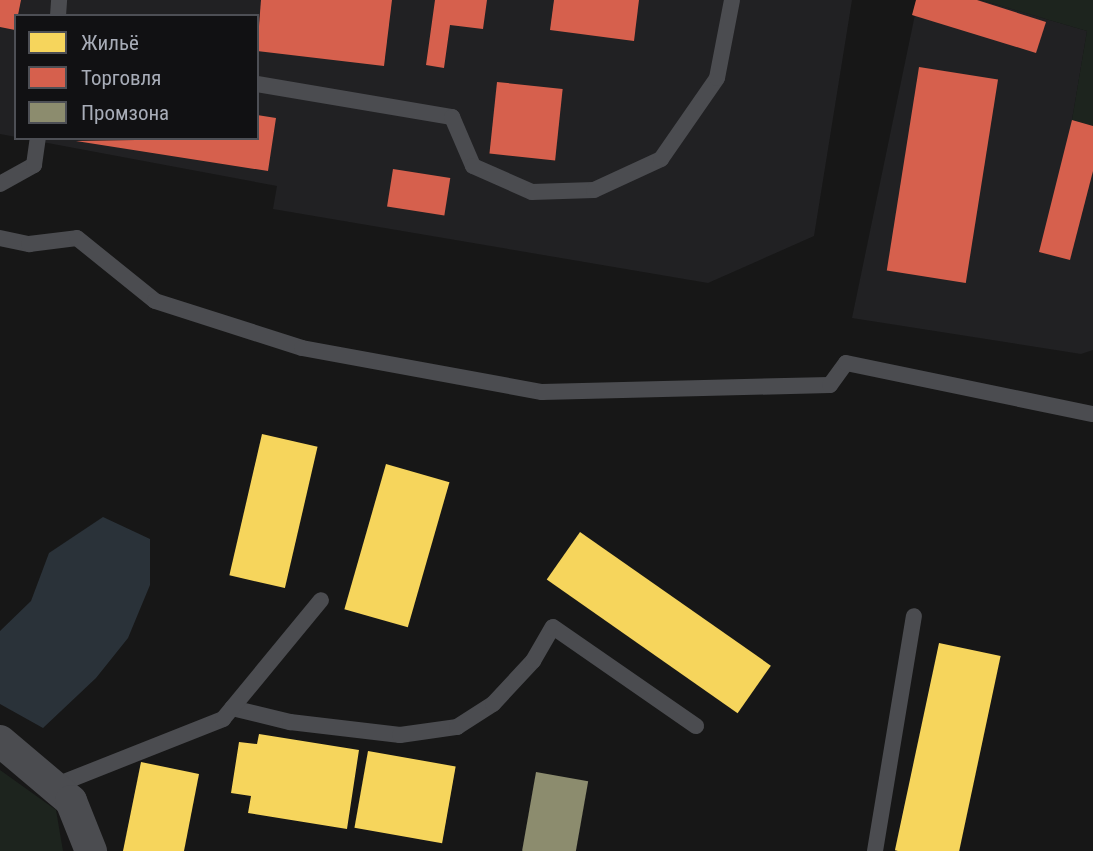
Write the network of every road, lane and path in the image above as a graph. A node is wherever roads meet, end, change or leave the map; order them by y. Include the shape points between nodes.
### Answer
1 (732, 0) edge
2 (259, 84) edge
3 (38, 140) edge
4 (0, 184) edge
5 (0, 238) edge
6 (1093, 414) edge
7 (321, 600) dead end
8 (914, 616) dead end
9 (232, 708) junction
10 (696, 726) dead end
11 (0, 741) edge
12 (54, 786) junction
13 (91, 851) edge
14 (875, 851) edge

1 - 2 lane via 717,78 661,159 594,190 531,192 473,166 452,117
3 - 4 lane via 34,165
5 - 6 lane via 29,244 77,238 155,301 302,348 542,392 830,384 846,363
7 - 9 lane
8 - 14 lane
9 - 10 lane via 290,722 400,735 457,727 494,705 533,661 553,627
9 - 12 lane via 223,719
11 - 12 street
12 - 13 street via 71,801

